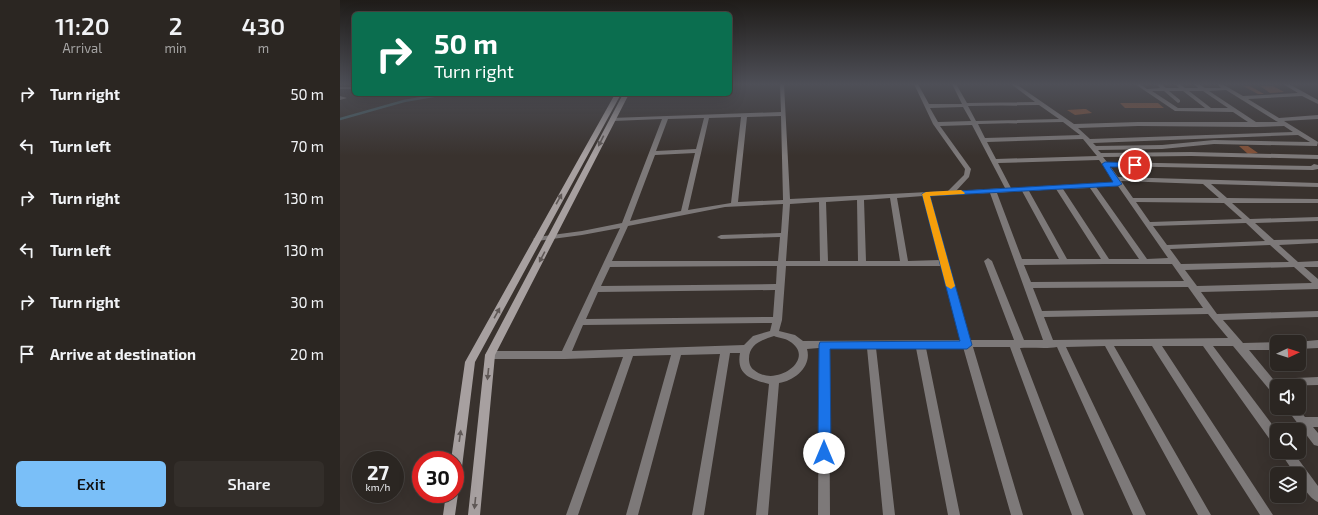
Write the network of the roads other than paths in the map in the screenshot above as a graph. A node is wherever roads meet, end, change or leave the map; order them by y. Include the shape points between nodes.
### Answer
1 (610, 108) edge
2 (619, 108) edge
3 (783, 108) edge
4 (929, 108) edge
5 (968, 108) edge
6 (1048, 108) edge
7 (1174, 108) edge
8 (1208, 108) edge
9 (1231, 108) edge
10 (1258, 108) edge
11 (1210, 110) junction
12 (1234, 110) junction
13 (783, 114) junction
14 (744, 115) junction
15 (707, 116) junction
16 (1318, 117) edge
17 (666, 118) junction
18 (613, 119) junction
19 (1065, 120) junction
20 (1278, 120) junction
21 (975, 123) junction
22 (936, 124) junction
23 (1285, 124) junction
24 (1256, 125) junction
25 (1073, 126) junction
26 (1300, 133) junction
27 (1087, 139) junction
28 (984, 140) junction
29 (1318, 144) edge
30 (698, 151) junction
31 (652, 153) junction
32 (1100, 156) junction
33 (1318, 157) edge
34 (994, 161) junction
35 (1318, 166) edge
36 (1117, 182) junction
37 (1205, 182) junction
38 (1318, 185) edge
39 (1092, 186) junction
40 (1059, 188) junction
41 (1009, 190) junction
42 (1025, 190) junction
43 (993, 191) junction
44 (950, 193) junction
45 (926, 194) junction
46 (893, 197) junction
47 (860, 198) junction
48 (822, 200) junction
49 (1130, 200) junction
50 (787, 201) junction
51 (1227, 201) junction
52 (1318, 201) edge
53 (734, 204) junction
54 (684, 213) junction
55 (1318, 220) edge
56 (1250, 222) junction
57 (1148, 224) junction
58 (626, 225) junction
59 (783, 235) junction
60 (721, 236) dead end
61 (552, 238) junction
62 (537, 239) junction
63 (1318, 241) edge
64 (1273, 243) junction
65 (1166, 247) junction
66 (988, 261) dead end
67 (1145, 261) junction
68 (1020, 262) junction
69 (1065, 262) junction
70 (1106, 262) junction
71 (781, 263) junction
72 (824, 263) junction
73 (862, 263) junction
74 (904, 263) junction
75 (944, 263) junction
76 (607, 264) junction
77 (1177, 264) junction
78 (1318, 264) edge
79 (1297, 265) junction
80 (1028, 285) junction
81 (1318, 285) edge
82 (779, 287) junction
83 (1194, 287) junction
84 (595, 289) junction
85 (1039, 314) junction
86 (1213, 314) junction
87 (1318, 314) edge
88 (777, 320) junction
89 (580, 322) junction
90 (774, 333) junction
91 (1206, 343) junction
92 (920, 344) junction
93 (1055, 344) junction
94 (1108, 344) junction
95 (1156, 344) junction
96 (1318, 344) edge
97 (802, 345) junction
98 (824, 345) junction
99 (871, 345) junction
100 (967, 345) junction
101 (1018, 345) junction
102 (1238, 345) junction
103 (1306, 345) edge
104 (1270, 346) edge
105 (726, 349) junction
106 (746, 349) junction
107 (677, 351) junction
108 (630, 352) junction
109 (490, 354) junction
110 (565, 355) junction
111 (774, 380) junction
112 (1306, 381) edge
113 (1318, 381) edge
114 (1270, 382) edge
115 (1297, 415) edge
116 (1303, 422) junction
117 (1318, 422) edge
118 (1270, 430) edge
119 (1318, 441) edge
120 (458, 451) edge
121 (1291, 459) edge
122 (1318, 496) edge
123 (451, 503) edge
124 (450, 515) edge
125 (474, 515) edge
126 (572, 515) edge
127 (632, 515) edge
128 (698, 515) edge
129 (762, 515) edge
130 (824, 515) edge
131 (889, 515) edge
132 (954, 515) edge
133 (1017, 515) edge
134 (1078, 515) edge
135 (1140, 515) edge
136 (1204, 515) edge
137 (1268, 515) edge

62 -> 1 street
2 - 18 street
3 - 13 street
4 - 22 street
5 - 21 street
6 - 19 street
7 - 11 street
8 - 11 street
9 - 12 street
10 - 20 street
11 - 12 street
12 - 24 street
13 - 14 street
13 - 50 street
14 - 15 street
14 - 53 street
15 - 17 street
15 - 30 street
16 - 20 street
17 - 18 street
17 - 31 street
18 -> 61 street
19 - 21 street
19 - 25 street
20 - 23 street
21 - 22 street
21 - 28 street
22 - 44 street via 968,169 967,176
23 - 24 street
23 - 26 street
24 - 25 street
25 - 27 street
26 - 27 street
26 - 29 street
27 - 28 street
27 - 32 street
28 - 34 street
29 - 32 street via 1214,142
30 - 31 street
30 - 54 street
31 - 58 street
32 - 33 street via 1191,154
32 - 34 street
32 - 35 street via 1312,168
32 - 36 street
34 - 41 street
36 - 37 street
36 - 39 street
36 - 49 street
37 - 38 street
37 - 51 street
39 - 40 street
39 - 67 street
40 - 42 street
40 - 70 street
41 - 42 street
41 - 43 street
42 - 69 street
43 - 44 street
43 - 68 street
44 - 45 street
45 - 46 street
45 - 75 street
46 - 47 street
46 - 74 street
47 - 48 street
47 - 73 street
48 - 50 street
48 - 72 street
49 - 51 street
49 - 57 street
50 - 53 street
50 - 59 street
51 - 52 street
51 - 56 street
53 - 54 street
54 - 58 street
55 - 56 street
56 - 57 street
56 - 64 street
57 - 65 street
58 - 61 street
58 - 76 street
59 - 60 street
59 - 71 street
61 - 62 street
61 -> 109 street
120 -> 62 street via 470,362
63 - 64 street
64 - 65 street
64 - 79 street
65 - 77 street
66 - 101 street
67 - 70 street
67 - 77 street
68 - 69 street
68 - 80 street
69 - 70 street
71 - 72 street
71 - 76 street
71 - 82 street
72 - 73 street
73 - 74 street
74 - 75 street
75 - 100 street
76 - 84 street
77 - 79 street
77 - 83 street
78 - 79 street
79 - 81 street
80 - 83 street
80 - 85 street
81 - 83 street
82 - 84 street
82 - 88 street
83 - 86 street
84 - 89 street
85 - 86 street
85 - 93 street
86 - 87 street
86 - 102 street
88 - 89 street
88 - 90 street
89 - 110 street
90 - 97 street via 795,338
90 - 106 street via 753,341
91 - 95 street
91 - 102 street
91 - 118 street
92 - 99 street
92 - 100 street
92 - 132 street
93 - 94 street
93 - 101 street
93 - 135 street
94 - 95 street
94 - 136 street
95 - 137 street
96 - 103 street
97 - 98 street
97 - 111 street via 805,354 803,363 796,372 786,378
98 - 99 street
98 - 130 street
99 - 131 street
100 - 101 street
100 - 133 street
101 - 134 street
102 - 104 street
102 - 114 street
105 - 106 street
105 - 107 street
105 - 128 street
106 - 111 street via 743,358 745,367 762,380
107 - 108 street
107 - 127 street
108 - 110 street
108 - 126 street
109 - 110 street
109 -> 125 street
111 - 129 street
112 - 113 street
115 - 116 street
116 - 117 street
116 - 119 street
121 - 122 street
123 - 124 street

